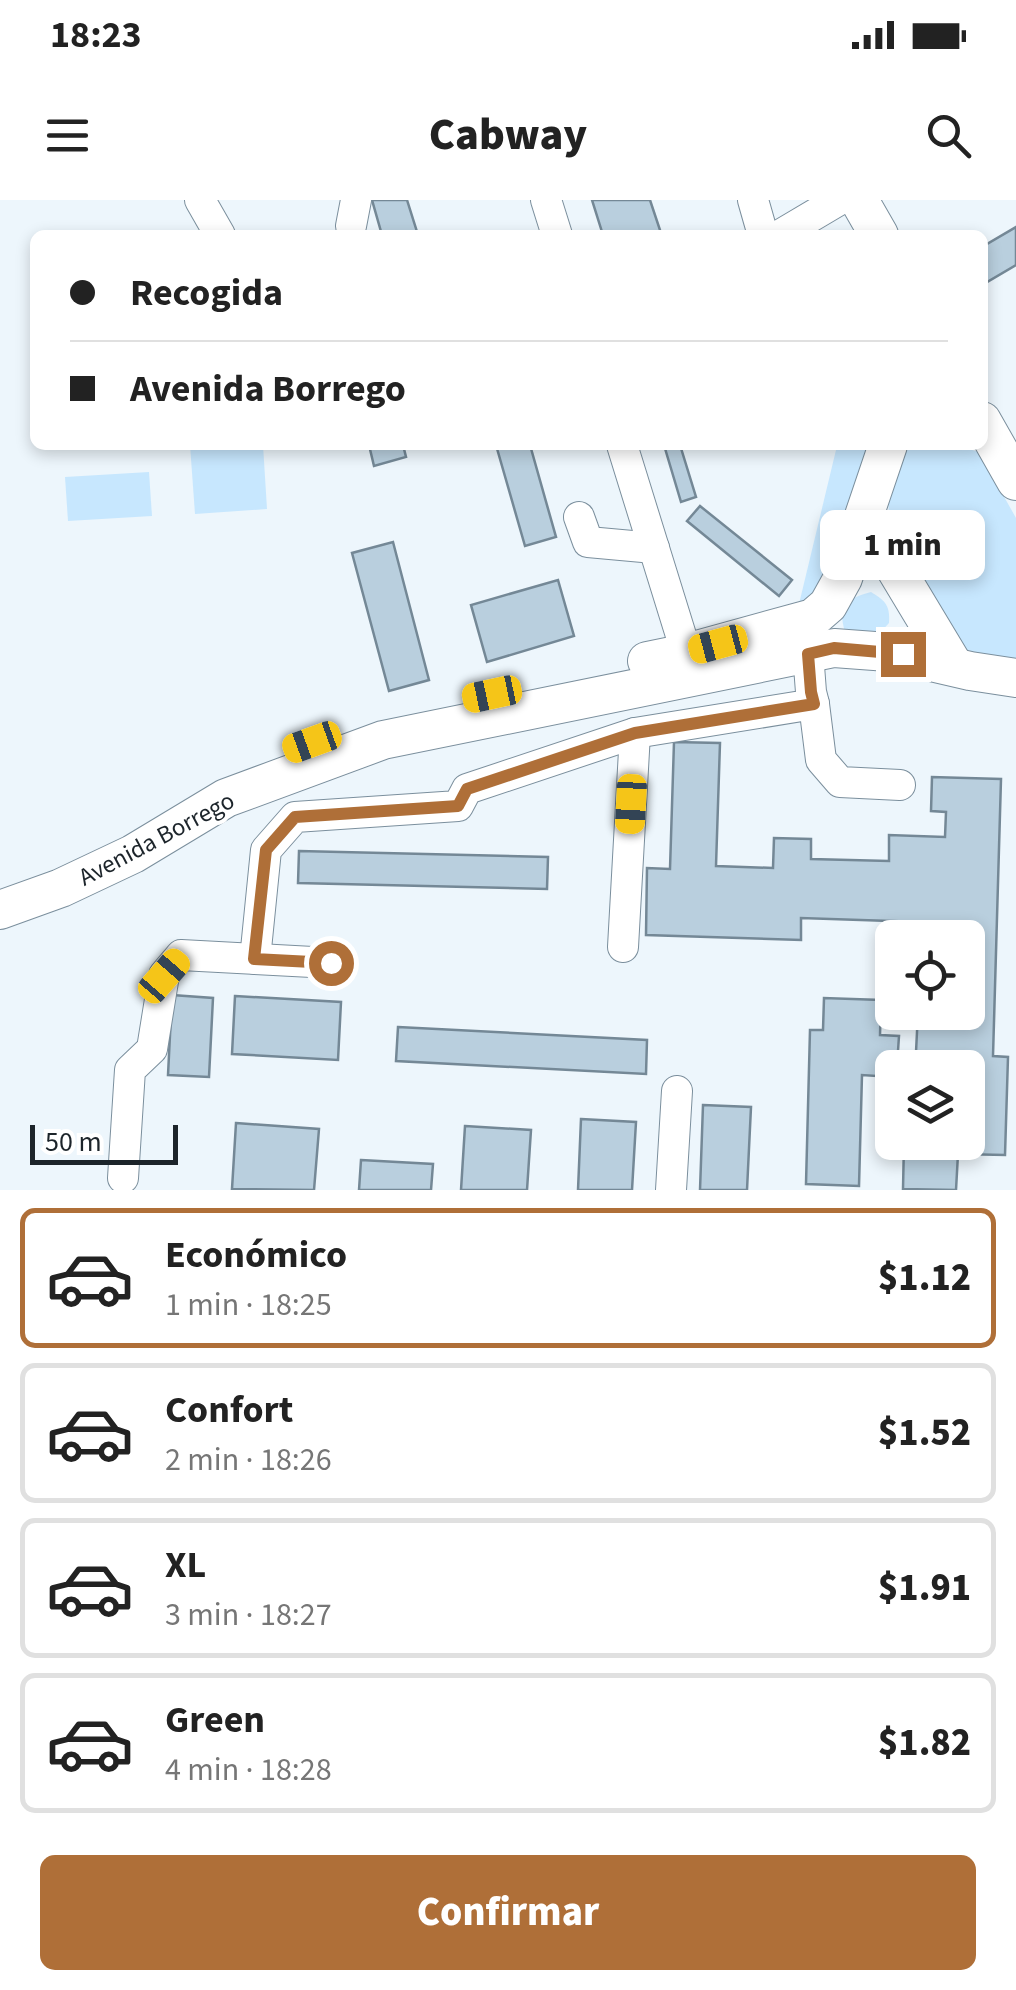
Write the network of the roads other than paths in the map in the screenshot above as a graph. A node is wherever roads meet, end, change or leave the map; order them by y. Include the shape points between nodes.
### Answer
1 (798, 200) edge
2 (839, 200) edge
3 (859, 200) edge
4 (207, 202) edge
5 (764, 223) edge
6 (218, 230) edge
7 (876, 230) edge
8 (988, 436) edge
9 (624, 450) edge
10 (886, 450) edge
11 (1016, 481) edge
12 (580, 517) dead end
13 (865, 518) junction
14 (654, 548) junction
15 (848, 563) junction
16 (808, 654) junction
17 (903, 654) junction
18 (690, 665) junction
19 (954, 666) junction
20 (1011, 675) edge
21 (814, 704) junction
22 (635, 733) junction
23 (900, 785) dead end
24 (0, 886) edge
25 (0, 910) edge
26 (624, 947) dead end
27 (254, 959) junction
28 (331, 963) dead end
29 (678, 1092) dead end
30 (123, 1178) dead end
31 (671, 1190) edge

1 - 5 street
2 - 5 street
3 - 7 main road
4 - 6 street
8 - 11 main road
9 - 14 street
10 - 13 main road, Avenida Borrego
12 - 14 street via 588,542
13 - 15 main road, Avenida Borrego
13 - 19 main road
14 - 18 street
15 - 17 main road via 882,579 902,612
15 - 18 main road, Avenida Borrego via 828,604 813,618
16 - 17 main road, Avenida Borrego via 834,648
16 - 18 main road, Avenida Borrego
16 - 21 street
17 - 19 main road, Avenida Borrego
18 - 24 main road, Avenida Borrego via 376,718 216,777 122,834
18 - 25 main road, Avenida Borrego via 383,740 226,798 133,854
19 - 20 main road, Avenida Borrego
21 - 22 street
21 - 23 street via 821,760 840,782
22 - 26 street
22 - 27 street via 467,789 458,806 295,817 266,850
27 - 28 street
27 - 30 street via 182,955 164,976 152,1049 130,1070
29 - 31 street

